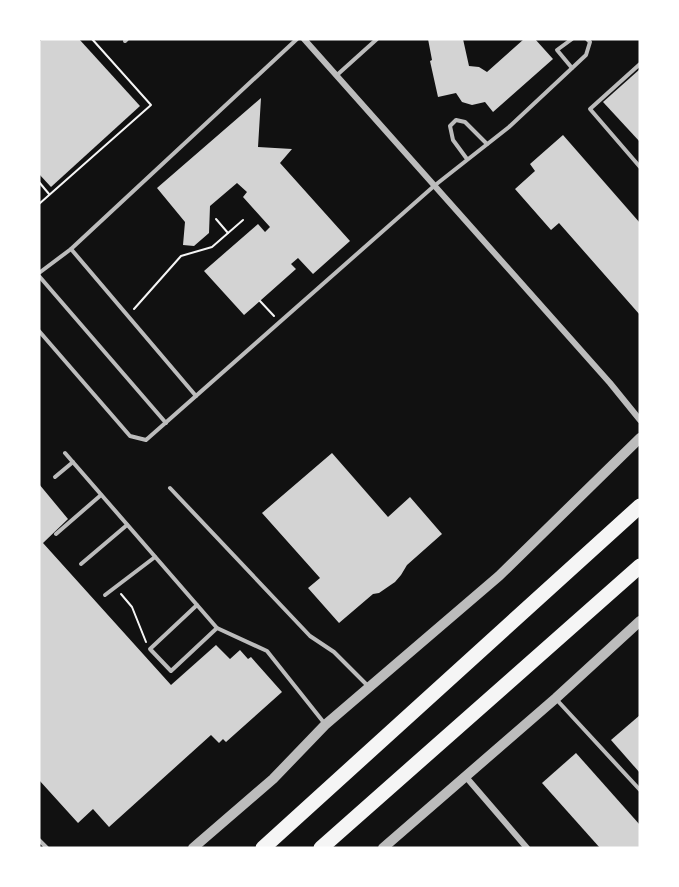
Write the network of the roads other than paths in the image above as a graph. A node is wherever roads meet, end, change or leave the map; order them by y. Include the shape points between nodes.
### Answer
1 (297, 39) edge
2 (304, 39) edge
3 (377, 39) edge
4 (572, 39) edge
5 (587, 39) edge
6 (640, 64) edge
7 (572, 68) junction
8 (336, 76) junction
9 (487, 144) junction
10 (467, 159) junction
11 (640, 166) edge
12 (434, 186) junction
13 (71, 249) junction
14 (39, 274) edge
15 (39, 331) edge
16 (196, 396) junction
17 (640, 420) edge
18 (166, 423) junction
19 (640, 438) edge
20 (65, 453) dead end
21 (73, 462) junction
22 (55, 477) dead end
23 (170, 488) dead end
24 (101, 495) junction
25 (640, 506) edge
26 (127, 525) junction
27 (56, 534) dead end
28 (155, 557) junction
29 (81, 564) dead end
30 (640, 566) edge
31 (105, 596) dead end
32 (197, 605) junction
33 (640, 621) edge
34 (217, 628) junction
35 (370, 688) junction
36 (556, 698) junction
37 (325, 725) junction
38 (466, 777) junction
39 (640, 790) edge
40 (39, 840) edge
41 (47, 848) edge
42 (193, 848) edge
43 (263, 848) edge
44 (321, 848) edge
45 (383, 848) edge
46 (527, 848) edge

1 - 13 lane
2 - 8 street
3 - 8 lane
4 - 7 lane via 557,50
5 - 7 lane via 590,42 586,55
6 - 11 lane via 590,109
7 - 9 lane
8 - 12 street
9 - 10 lane
9 - 10 lane via 465,122 456,120 450,133
10 - 12 lane
12 - 16 lane
12 - 17 street
13 - 14 lane
13 - 16 lane
14 - 18 lane
15 - 18 lane via 130,436 146,440
16 - 18 lane
19 - 35 street via 499,576
20 - 21 lane
21 - 22 lane
21 - 24 lane
23 - 35 lane via 310,636 334,652
24 - 26 lane
24 - 27 lane
25 - 43 highway
26 - 28 lane
26 - 29 lane
28 - 31 lane
28 - 32 lane
30 - 44 highway
32 - 34 lane
32 - 34 lane via 150,650 171,672
33 - 36 street
34 - 37 lane via 267,651
35 - 37 street
36 - 38 street
36 - 39 lane
37 - 42 street via 273,779
38 - 45 street
38 - 46 street
40 - 41 lane

